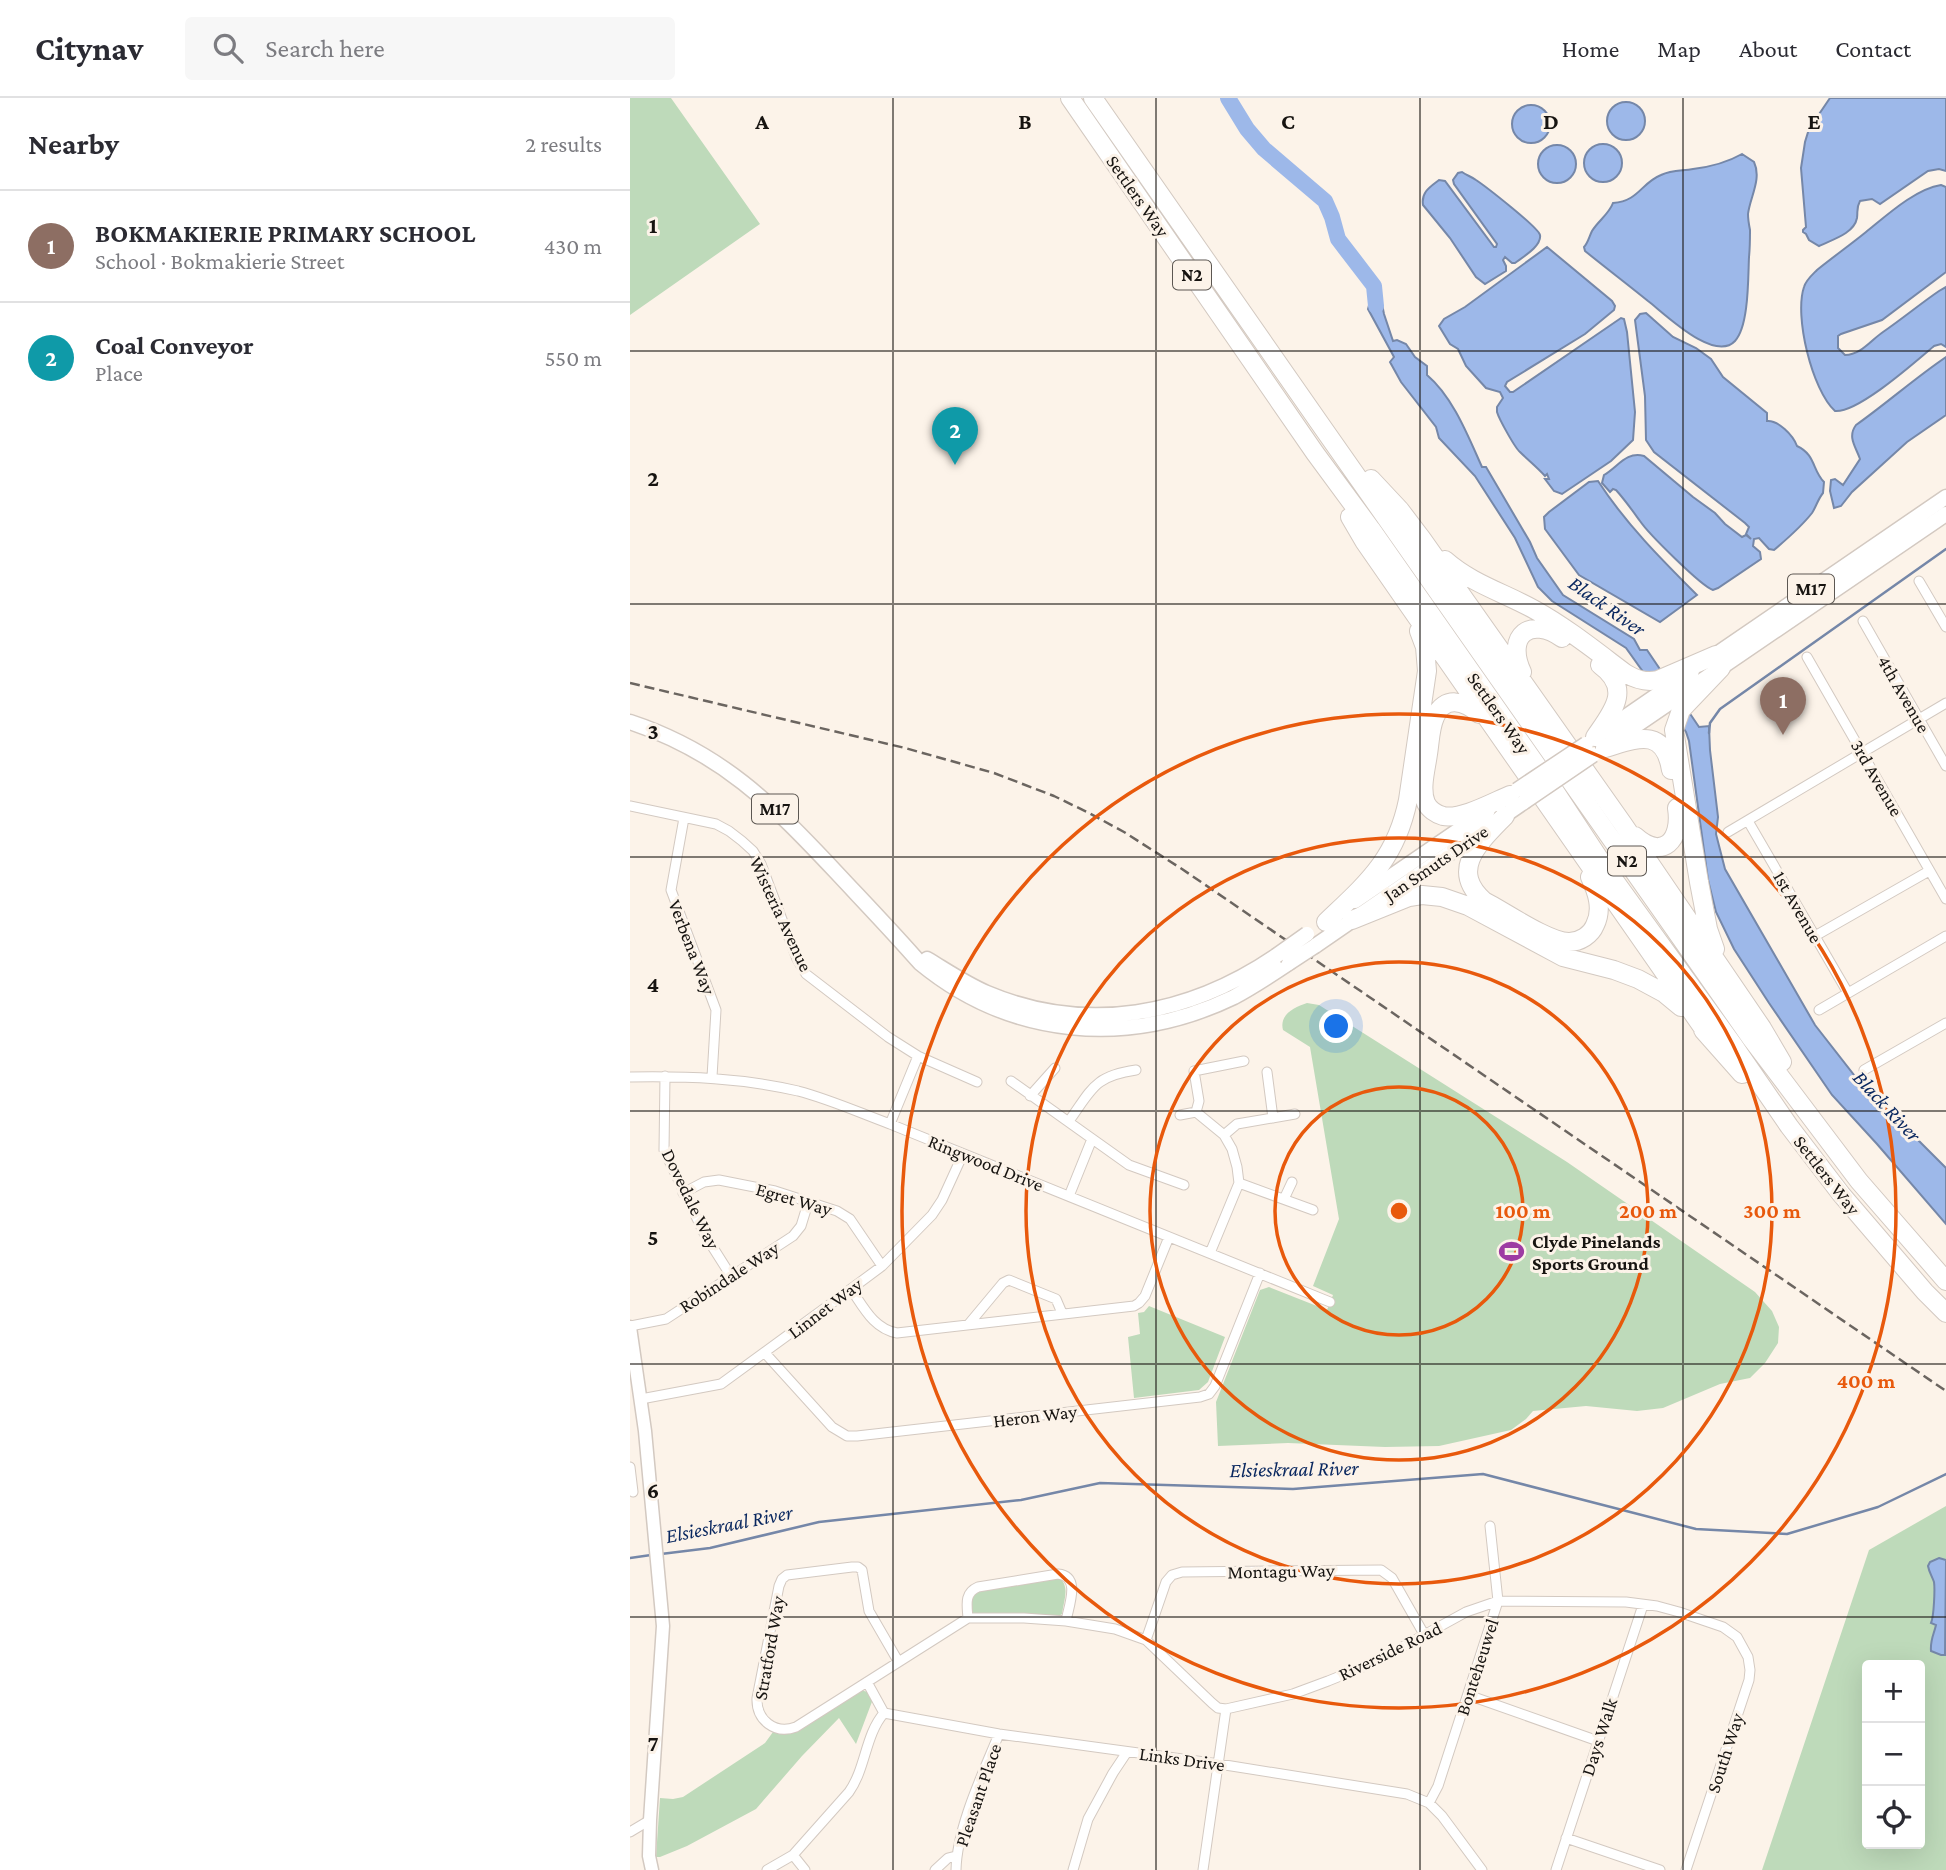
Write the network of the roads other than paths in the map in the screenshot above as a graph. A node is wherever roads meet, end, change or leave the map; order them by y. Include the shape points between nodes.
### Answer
1 (1070, 98) edge
2 (1094, 98) edge
3 (1322, 429) junction
4 (1315, 453) junction
5 (1946, 497) edge
6 (1946, 514) edge
7 (1422, 539) junction
8 (1919, 581) dead end
9 (1406, 603) junction
10 (1863, 621) dead end
11 (1946, 627) edge
12 (1807, 657) dead end
13 (1718, 661) junction
14 (1679, 689) junction
15 (1654, 696) junction
16 (1946, 703) edge
17 (1540, 706) junction
18 (1919, 719) junction
19 (630, 722) edge
20 (1490, 723) junction
21 (1595, 746) junction
22 (1863, 753) junction
23 (1946, 766) edge
24 (1517, 796) junction
25 (630, 806) edge
26 (1504, 816) junction
27 (684, 818) junction
28 (1748, 821) junction
29 (1623, 824) junction
30 (1564, 830) junction
31 (1728, 832) dead end
32 (1929, 870) junction
33 (1946, 899) edge
34 (1352, 920) junction
35 (1325, 922) junction
36 (1815, 936) junction
37 (1946, 936) edge
38 (1311, 940) junction
39 (1727, 978) junction
40 (1848, 993) junction
41 (1819, 1010) dead end
42 (1946, 1023) edge
43 (1710, 1038) junction
44 (918, 1056) junction
45 (1244, 1060) dead end
46 (1055, 1068) dead end
47 (1136, 1070) dead end
48 (1864, 1070) dead end
49 (1267, 1072) dead end
50 (665, 1076) junction
51 (630, 1077) edge
52 (712, 1077) junction
53 (977, 1082) dead end
54 (1012, 1082) dead end
55 (1030, 1096) junction
56 (1805, 1109) junction
57 (1196, 1112) junction
58 (1295, 1114) dead end
59 (1180, 1115) dead end
60 (1273, 1118) junction
61 (1069, 1121) junction
62 (890, 1124) junction
63 (1789, 1126) junction
64 (1224, 1135) junction
65 (1092, 1139) junction
66 (963, 1154) junction
67 (1292, 1182) dead end
68 (1239, 1183) junction
69 (1184, 1185) dead end
70 (683, 1193) junction
71 (1069, 1196) junction
72 (1284, 1199) junction
73 (808, 1203) junction
74 (1313, 1210) dead end
75 (1169, 1237) junction
76 (1210, 1253) junction
77 (882, 1266) junction
78 (1260, 1273) junction
79 (731, 1276) junction
80 (1946, 1281) edge
81 (851, 1289) junction
82 (1330, 1302) dead end
83 (1062, 1313) junction
84 (1946, 1313) edge
85 (968, 1325) junction
86 (630, 1327) edge
87 (632, 1351) edge
88 (765, 1353) junction
89 (641, 1399) junction
90 (630, 1467) edge
91 (633, 1492) dead end
92 (1490, 1526) dead end
93 (1498, 1601) junction
94 (1643, 1605) junction
95 (968, 1618) junction
96 (1066, 1621) junction
97 (1425, 1636) junction
98 (1737, 1637) joint
99 (1146, 1640) junction
100 (898, 1661) junction
101 (867, 1682) junction
102 (1468, 1695) junction
103 (1226, 1709) junction
104 (884, 1713) junction
105 (999, 1734) junction
106 (1598, 1741) junction
107 (1127, 1752) junction
108 (1219, 1764) junction
109 (1429, 1802) junction
110 (650, 1820) junction
111 (630, 1832) edge
112 (1566, 1839) junction
113 (793, 1856) junction
114 (956, 1856) junction
115 (652, 1870) edge
116 (767, 1870) edge
117 (805, 1870) edge
118 (935, 1870) edge
119 (956, 1870) edge
120 (1073, 1870) edge
121 (1203, 1870) edge
122 (1482, 1870) edge
123 (1556, 1870) edge
124 (1660, 1870) edge
125 (1686, 1870) edge

1 - 4 highway, Settlers Way / N2
2 - 3 highway, Settlers Way / N2
3 - 7 highway
3 - 56 highway, Settlers Way / N2
4 - 9 highway via 1364,541
4 - 63 highway, Settlers Way / N2
5 - 13 main road, M17
6 - 13 main road, M17
7 - 15 highway via 1458,572 1533,608 1638,680
7 - 17 highway
8 - 11 street
9 - 20 highway
9 - 35 highway via 1425,647 1427,671 1404,819 1375,874
10 - 18 street, 4th Avenue
12 - 22 street, 3rd Avenue
13 - 14 highway
13 - 14 highway
14 - 15 highway
14 - 15 main road, Jan Smuts Drive / M17
14 - 39 highway via 1677,754 1706,922
15 - 21 main road, Jan Smuts Drive / M17
16 - 18 street
17 - 21 highway via 1515,652 1521,636 1541,629 1556,634 1607,670 1615,682 1616,704
17 - 29 highway
18 - 22 street
18 - 23 street, 4th Avenue
19 - 38 main road, Jan Smuts Drive / M17, bridge via 690,747 739,778 791,825 920,963 959,992 999,1011 1080,1028 1164,1021 1240,994
20 - 24 highway via 1461,702 1439,710 1432,728 1425,799 1435,812 1451,817
20 - 30 highway
21 - 24 main road, Jan Smuts Drive / M17, bridge
21 - 29 highway via 1648,738 1662,746 1670,761 1679,822 1673,840 1650,847
22 - 28 street
22 - 32 street, 3rd Avenue
24 - 26 main road, Jan Smuts Drive / M17
24 - 35 main road, Jan Smuts Drive / M17
25 - 27 street, Wisteria Avenue
26 - 30 highway via 1471,858 1471,883 1485,901 1548,936 1569,942 1593,929 1599,908 1593,884
26 - 34 main road, Jan Smuts Drive / M17
27 - 44 street, Wisteria Avenue via 716,824 752,851 806,974
27 - 52 street, Verbena Way via 671,890 716,1010
28 - 31 street
28 - 36 street, 1st Avenue
29 - 39 highway
30 - 43 highway
32 - 33 street, 3rd Avenue
32 - 36 street
34 - 38 main road, Jan Smuts Drive / M17
34 - 43 highway via 1409,897 1452,900 1563,957 1655,987
35 - 38 main road, Jan Smuts Drive / M17
36 - 40 street, 1st Avenue
37 - 40 street
39 - 56 highway via 1762,1028
40 - 41 street
42 - 48 street
43 - 63 highway
44 - 53 street, Wisteria Avenue
44 - 62 street
45 - 57 street via 1195,1071
46 - 55 street
47 - 61 street via 1098,1082
49 - 60 street
50 - 51 street, Ringwood Drive
50 - 52 street, Ringwood Drive
50 - 70 street, Dovedale Way via 664,1150
52 - 62 street, Ringwood Drive via 799,1092
54 - 55 street
55 - 61 street
56 - 80 highway, Settlers Way / N2 via 1858,1181
57 - 59 street
57 - 64 street
58 - 60 street
60 - 64 street via 1237,1124
61 - 65 street
62 - 66 street, Ringwood Drive
63 - 84 highway, Settlers Way / N2 via 1841,1194
64 - 68 street
65 - 69 street via 1129,1165
65 - 71 street
66 - 71 street, Ringwood Drive
66 - 77 street, Linnet Way via 932,1215
67 - 72 street
68 - 72 street
68 - 76 street
70 - 73 street, Egret Way via 719,1180
70 - 79 street, Dovedale Way
71 - 75 street, Ringwood Drive
72 - 74 street
73 - 77 street, Egret Way via 850,1219
73 - 79 street, Robindale Way via 793,1236
75 - 76 street, Ringwood Drive
75 - 83 street via 1139,1303
76 - 78 street, Ringwood Drive
77 - 81 street, Linnet Way
78 - 82 street, Ringwood Drive
78 - 88 street, Heron Way via 1214,1386 1200,1397 847,1436 832,1427
79 - 86 street, Robindale Way via 666,1319
81 - 85 street via 873,1320 888,1331
81 - 88 street, Linnet Way
83 - 85 street
83 - 85 street via 1056,1299 1009,1280
86 - 87 street
87 - 89 street
88 - 89 street, Linnet Way via 721,1384
89 - 110 street via 663,1626
90 - 91 street
92 - 93 street, Bonteheuwel
93 - 94 street, Riverside Road
93 - 97 street, Riverside Road via 1466,1612
93 - 102 street, Bonteheuwel
94 - 98 street, Riverside Road via 1679,1612 1723,1627
94 - 106 street, Days Walk
95 - 96 street
95 - 96 street via 966,1599 972,1589 1065,1574 1073,1585
95 - 100 street
96 - 99 street via 1115,1629
97 - 99 street, Montagu Way via 1392,1578 1381,1570 1182,1572 1167,1582
97 - 103 street, Riverside Road via 1375,1662 1293,1694
98 - 125 street, South Way via 1748,1657 1749,1680
99 - 103 street via 1212,1703
100 - 101 street
100 - 101 street, Stratford Way via 869,1611 862,1570 852,1567 787,1575 779,1586 758,1710 773,1728 796,1727
101 - 104 street
102 - 106 street
102 - 109 street, Bonteheuwel
103 - 108 street
104 - 105 street, Links Drive
104 - 113 street via 853,1786
105 - 107 street, Links Drive
105 - 114 street, Pleasant Place
106 - 112 street, Days Walk
107 - 108 street, Links Drive
107 - 120 street via 1088,1819
108 - 109 street, Links Drive via 1407,1794
108 - 121 street
109 - 122 street
110 - 111 street
110 - 115 street
112 - 123 street, Days Walk
112 - 124 street
113 - 116 street
113 - 117 street
114 - 118 street, Pleasant Place
114 - 119 street, Pleasant Place

